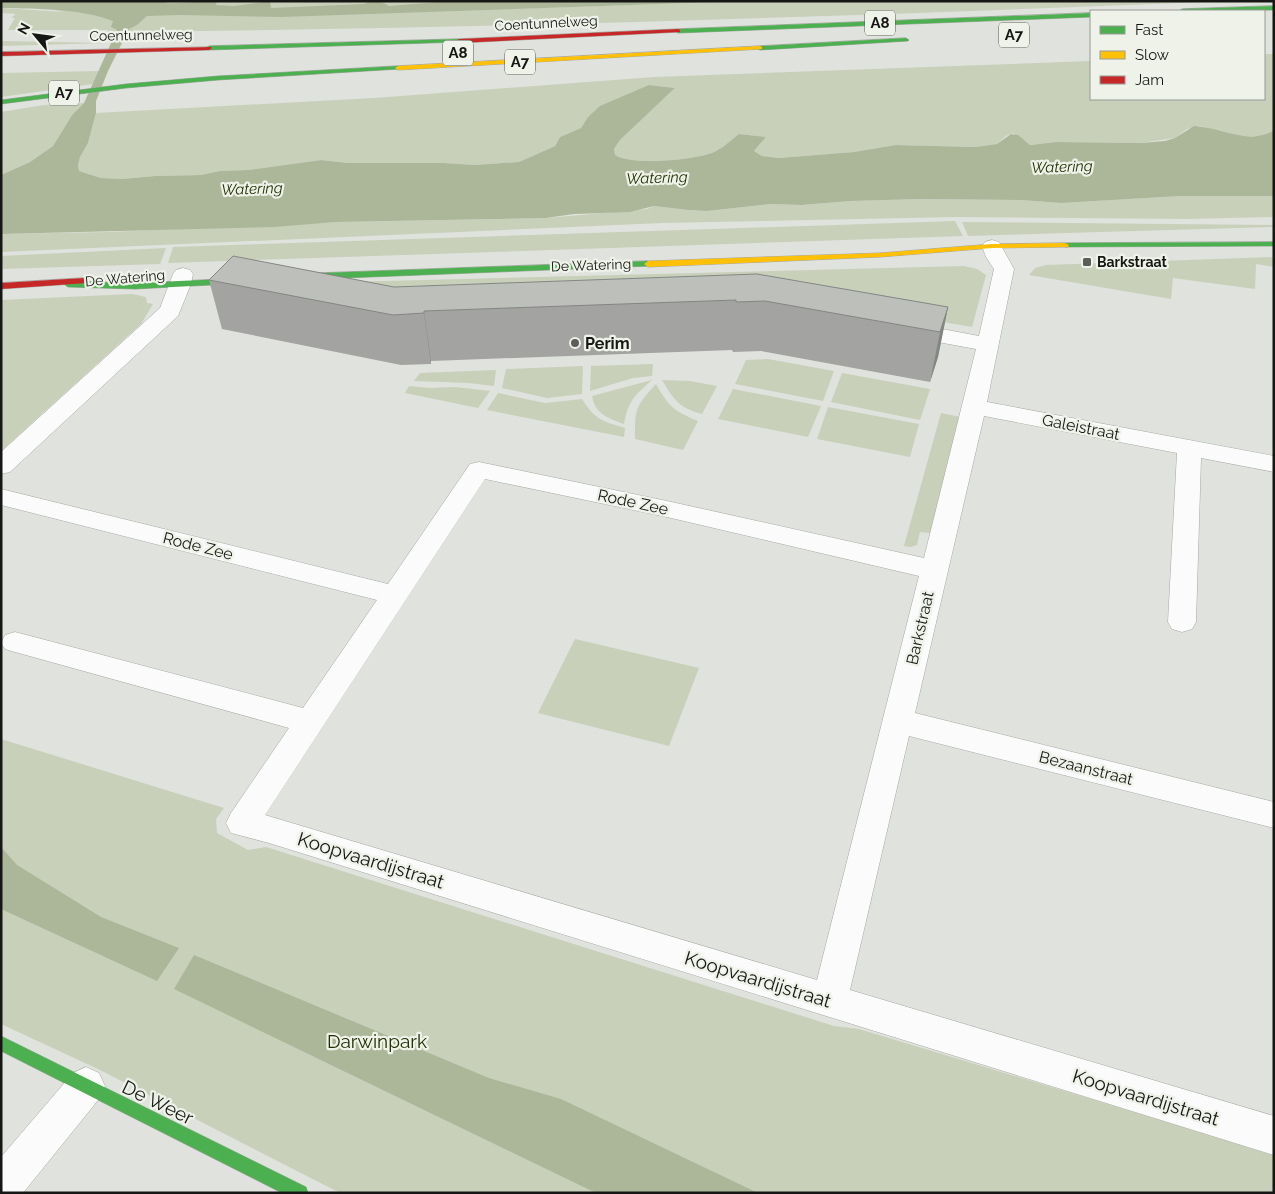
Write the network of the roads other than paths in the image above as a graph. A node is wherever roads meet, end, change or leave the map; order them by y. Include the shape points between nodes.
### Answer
1 (1274, 8) edge
2 (1213, 10) edge
3 (1090, 15) edge
4 (669, 31) junction
5 (168, 38) dead end
6 (918, 39) joint
7 (466, 52) dead end
8 (1, 54) edge
9 (1, 102) edge
10 (1271, 244) edge
11 (994, 251) junction
12 (258, 276) edge
13 (285, 276) edge
14 (182, 279) junction
15 (1, 286) edge
16 (890, 327) edge
17 (987, 344) junction
18 (974, 407) junction
19 (1189, 448) junction
20 (1274, 464) edge
21 (1, 466) edge
22 (1, 497) edge
23 (934, 570) junction
24 (395, 595) junction
25 (1182, 622) dead end
26 (15, 642) dead end
27 (898, 721) junction
28 (310, 722) junction
29 (1274, 815) edge
30 (242, 823) joint
31 (830, 1000) junction
32 (1, 1042) edge
33 (86, 1086) junction
34 (1274, 1136) edge
35 (1, 1188) edge
36 (300, 1193) edge

1 - 2 main road
3 - 4 main road, Coentunnelweg / A8
4 - 5 main road, A8 via 540,30
4 - 8 main road, Coentunnelweg / A8 via 550,38
6 - 7 main road, Coentunnelweg / A8
6 - 9 main road, A7 via 218,78
10 - 11 main road, De Watering
11 - 13 main road, De Watering
11 - 17 street, Barkstraat via 1004,269
12 - 14 main road, De Watering
14 - 15 main road, De Watering via 94,286
14 - 21 street via 170,311
16 - 17 street
17 - 18 street, Barkstraat
18 - 19 street, Galeistraat
18 - 23 street, Barkstraat
19 - 20 street, Galeistraat
19 - 25 street
22 - 24 street, Rode Zee
23 - 24 street, Rode Zee via 479,470
23 - 27 street, Barkstraat
24 - 28 street, Rode Zee
26 - 28 street
27 - 29 street, Bezaanstraat
27 - 31 street, Barkstraat
28 - 30 street, Rode Zee
30 - 31 street, Koopvaardijstraat
31 - 34 street, Koopvaardijstraat
32 - 33 main road, De Weer
33 - 35 street
33 - 36 main road, De Weer

